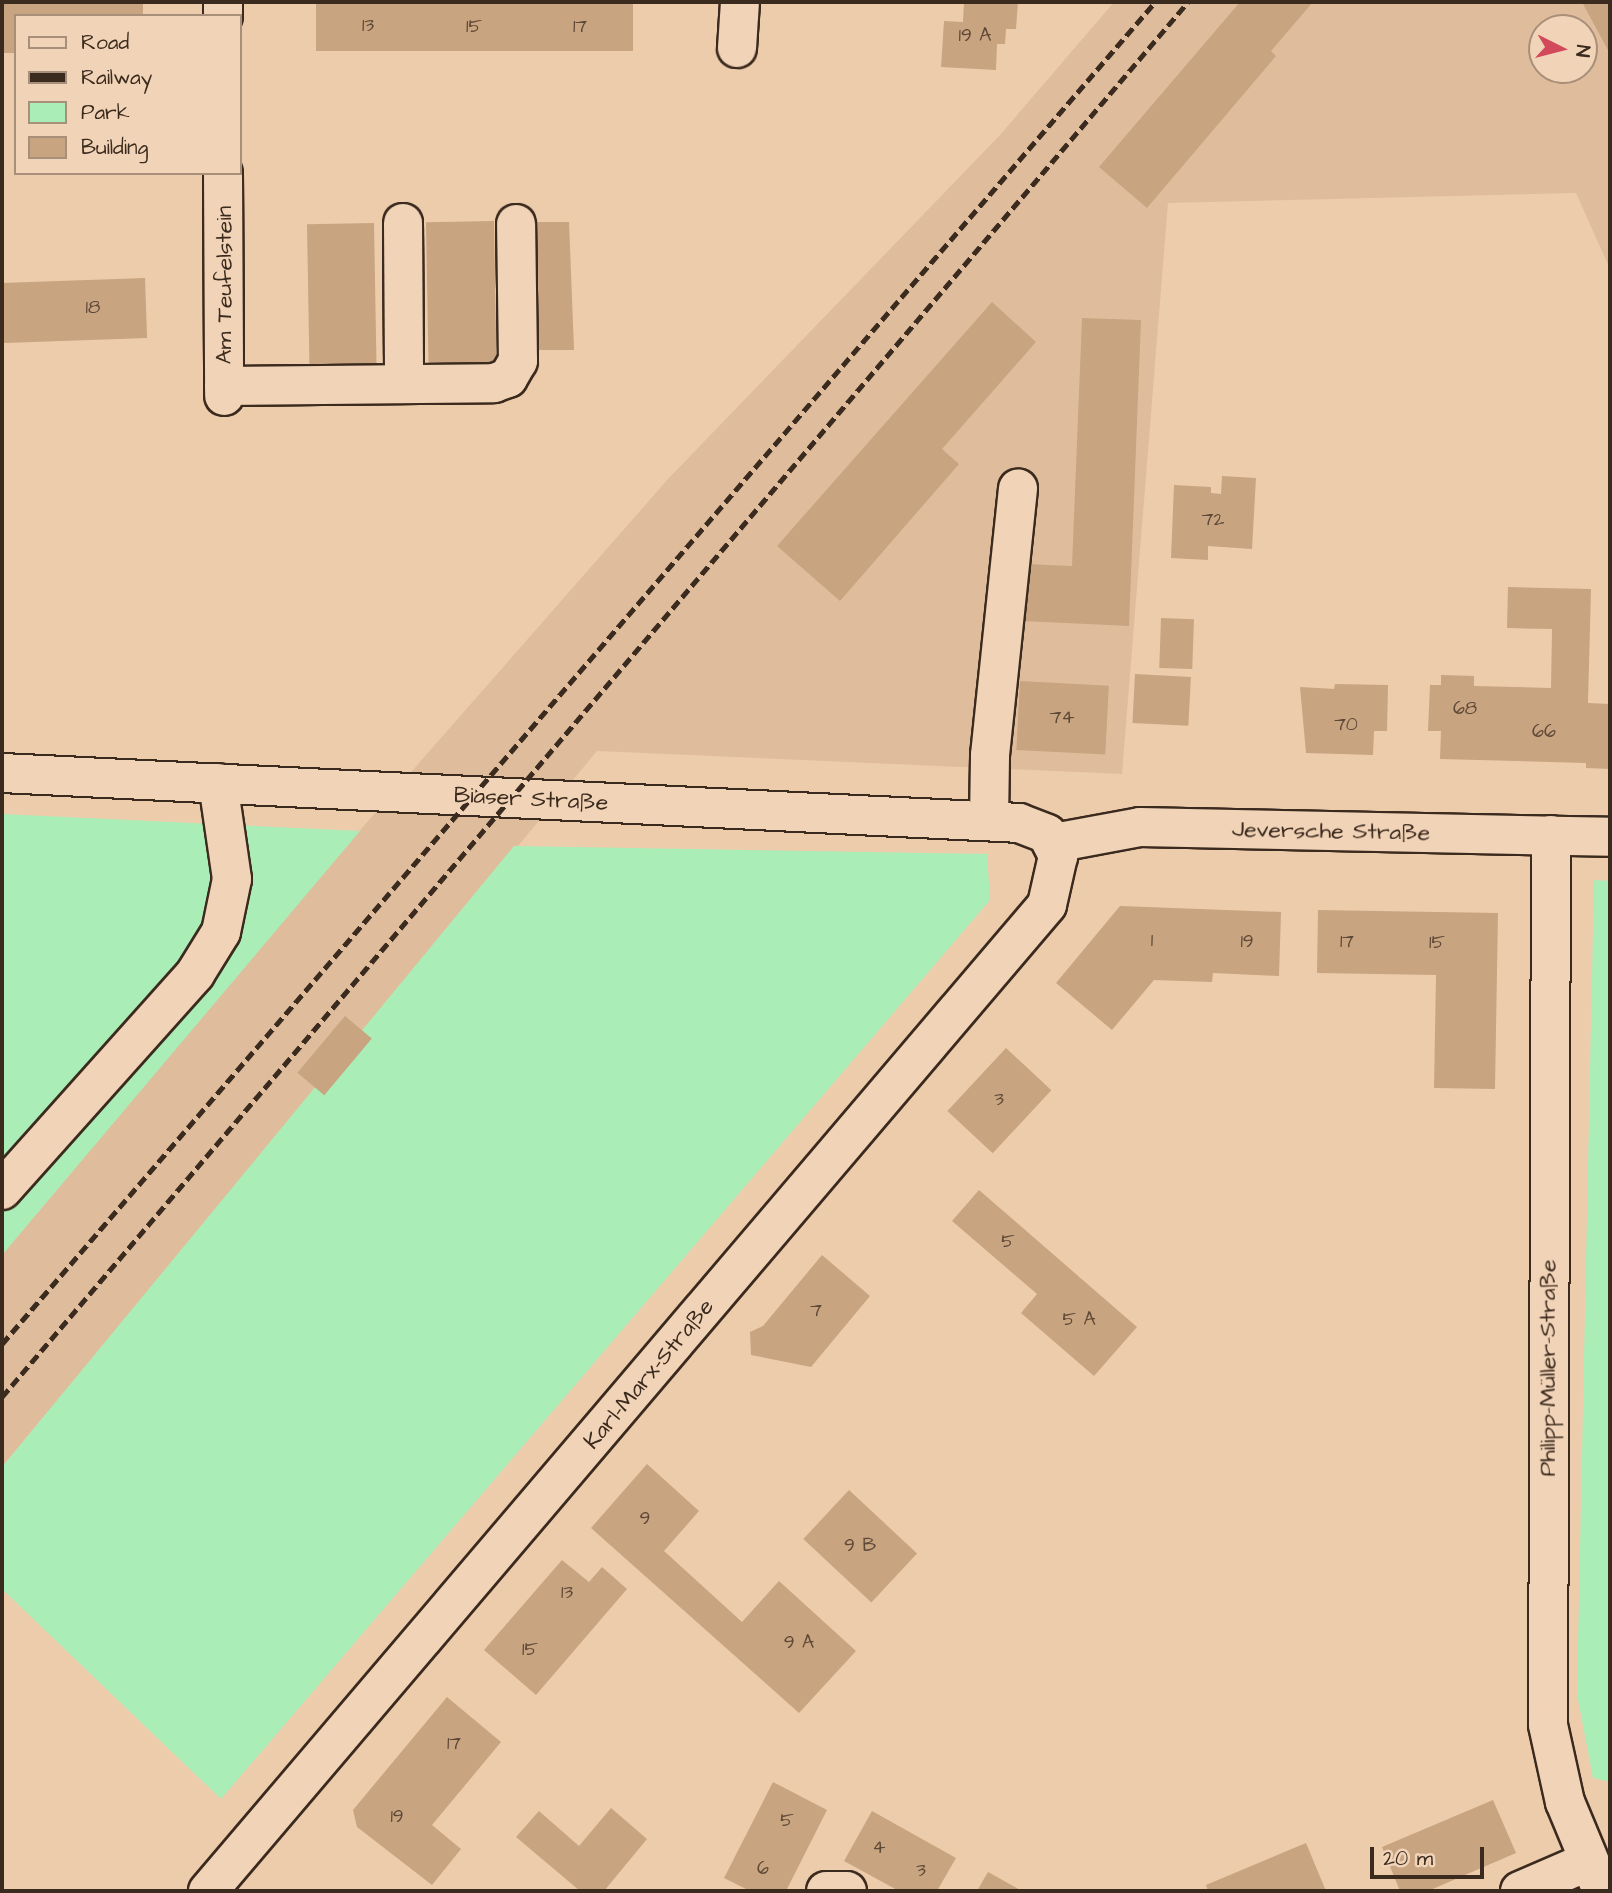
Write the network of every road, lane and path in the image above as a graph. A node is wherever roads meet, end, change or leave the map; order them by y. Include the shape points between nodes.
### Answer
1 (740, 2) edge
2 (737, 48) dead end
3 (223, 175) edge
4 (403, 223) dead end
5 (516, 224) dead end
6 (404, 384) junction
7 (1018, 488) dead end
8 (2, 773) edge
9 (218, 783) junction
10 (989, 821) junction
11 (1551, 835) junction
12 (1610, 837) edge
13 (1054, 843) junction
14 (2, 1190) edge
15 (1596, 1876) edge
16 (208, 1891) edge
17 (827, 1891) edge
18 (847, 1891) edge
19 (1520, 1891) edge

1 - 2 street
3 - 6 street, Am Teufelstein via 224,391
4 - 6 street
5 - 6 street via 518,361 508,378 494,383
7 - 10 street via 990,755
8 - 9 street, Biaser Straße
9 - 10 street, Biaser Straße
9 - 14 street via 232,879 221,932 195,974
10 - 13 street, Biaser Straße via 1035,827
11 - 12 street, Jeversche Straße
11 - 13 street, Jeversche Straße via 1140,827
11 - 15 street, Philipp-Müller-Straße via 1548,1726 1553,1764
13 - 16 street, Karl-Marx-Straße via 1058,870 1047,905
15 - 19 street
17 - 18 street

